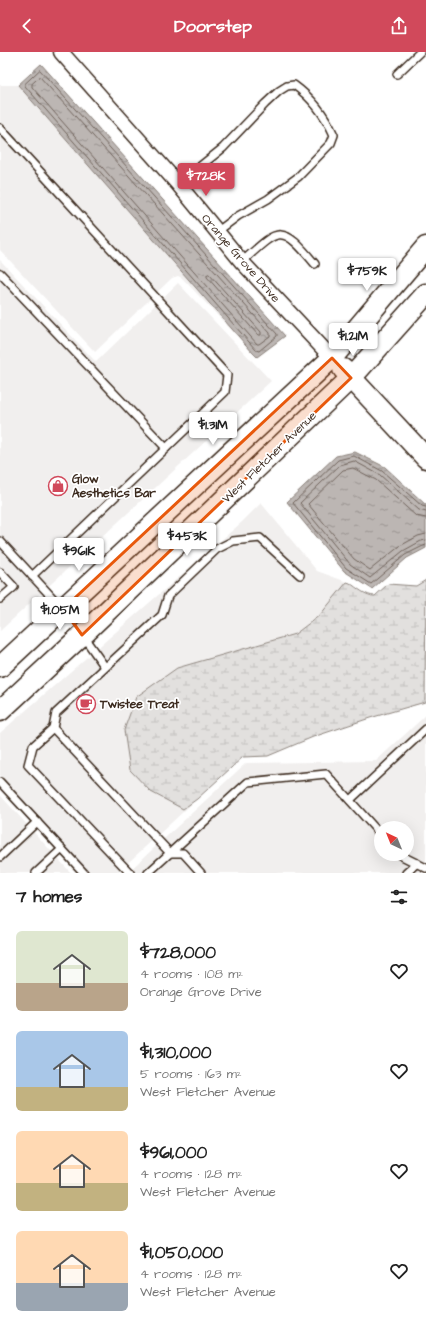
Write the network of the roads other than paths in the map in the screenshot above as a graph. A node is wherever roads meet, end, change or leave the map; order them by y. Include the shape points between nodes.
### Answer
1 (61, 52) edge
2 (420, 52) edge
3 (397, 74) dead end
4 (0, 128) edge
5 (178, 184) junction
6 (218, 232) junction
7 (426, 247) edge
8 (242, 262) junction
9 (315, 264) dead end
10 (0, 273) edge
11 (426, 294) edge
12 (332, 358) junction
13 (351, 378) junction
14 (166, 448) junction
15 (426, 458) edge
16 (0, 541) edge
17 (0, 572) edge
18 (300, 575) dead end
19 (32, 576) junction
20 (0, 599) edge
21 (63, 608) junction
22 (82, 635) junction
23 (0, 667) edge
24 (106, 667) junction
25 (0, 711) edge
26 (53, 728) junction
27 (426, 730) edge
28 (0, 782) edge
29 (350, 800) junction
30 (36, 822) junction
31 (374, 827) edge
32 (62, 849) junction
33 (170, 853) junction
34 (0, 857) edge
35 (412, 861) edge
36 (416, 863) junction
37 (426, 868) edge
38 (36, 873) edge
39 (84, 873) edge
40 (130, 873) edge
41 (148, 873) edge
42 (201, 873) edge
43 (406, 873) edge

1 - 5 street, Orange Grove Drive
2 - 3 lane
4 - 14 lane via 227,375 225,392
5 - 6 street, Orange Grove Drive
5 - 6 lane via 223,148 264,104 287,86 294,85 310,98 328,122 334,135 331,143 298,177
6 - 8 street, Orange Grove Drive
7 - 12 main road
8 - 9 lane via 272,236 281,234 293,239
8 - 12 street, Orange Grove Drive
10 - 14 lane
11 - 13 main road, West Fletcher Avenue
12 - 13 main road, Orange Grove Drive
12 - 21 main road
13 - 15 main road, Orange Grove Drive
13 - 22 main road, West Fletcher Avenue
14 - 19 lane
16 - 19 lane
17 - 20 lane via 14,587
18 - 24 lane via 260,538 233,541 217,549 168,596 162,615
19 - 21 lane
21 - 22 main road
21 - 23 main road
22 - 24 lane
22 - 25 main road, West Fletcher Avenue
24 - 26 lane via 56,714
26 - 33 lane
26 - 40 lane via 33,746 28,765
27 - 29 lane
28 - 30 lane
29 - 31 lane
29 - 33 lane via 326,774 248,782
30 - 32 lane
30 - 34 lane
32 - 38 lane
32 - 39 lane
33 - 41 lane
33 - 42 lane via 183,853
35 - 36 lane
36 - 37 lane
36 - 43 lane

